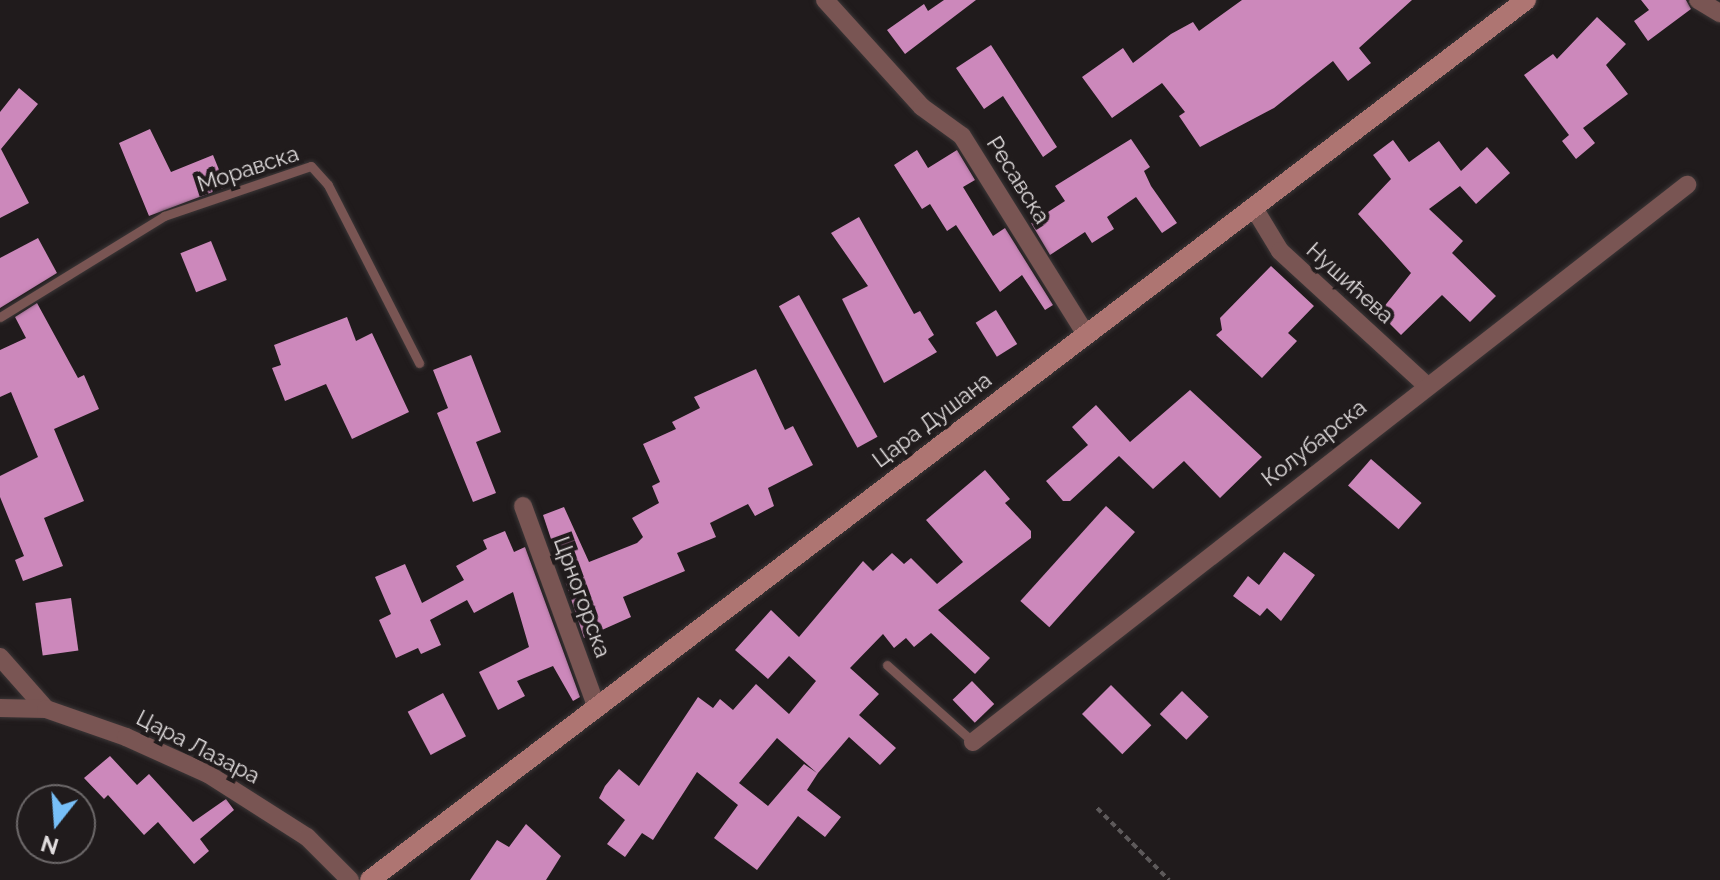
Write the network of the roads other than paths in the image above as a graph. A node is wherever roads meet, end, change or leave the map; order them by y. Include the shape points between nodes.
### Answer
1 (825, 0) edge
2 (1526, 0) edge
3 (1698, 0) edge
4 (1720, 13) edge
5 (1687, 185) dead end
6 (1254, 208) junction
7 (0, 317) edge
8 (1085, 333) junction
9 (419, 363) dead end
10 (1426, 385) junction
11 (523, 506) dead end
12 (0, 657) edge
13 (887, 665) dead end
14 (596, 705) junction
15 (0, 708) edge
16 (46, 709) junction
17 (973, 742) joint
18 (350, 880) edge
19 (370, 880) edge

1 - 8 street, Ресавска via 922,107 962,136
2 - 6 main road, Цара Душана
3 - 4 street
5 - 10 street, Колубарска
6 - 8 main road, Цара Душана
6 - 10 street, Нушићева via 1280,251
7 - 9 lane, Моравска via 164,216 311,166 328,185
8 - 14 main road, Цара Душана
10 - 17 street, Колубарска
11 - 14 street, Црногорска
12 - 16 street
13 - 17 lane
14 - 19 main road, Цара Душана
15 - 16 street, Цара Лазара
16 - 18 street, Цара Лазара via 208,774 307,837

